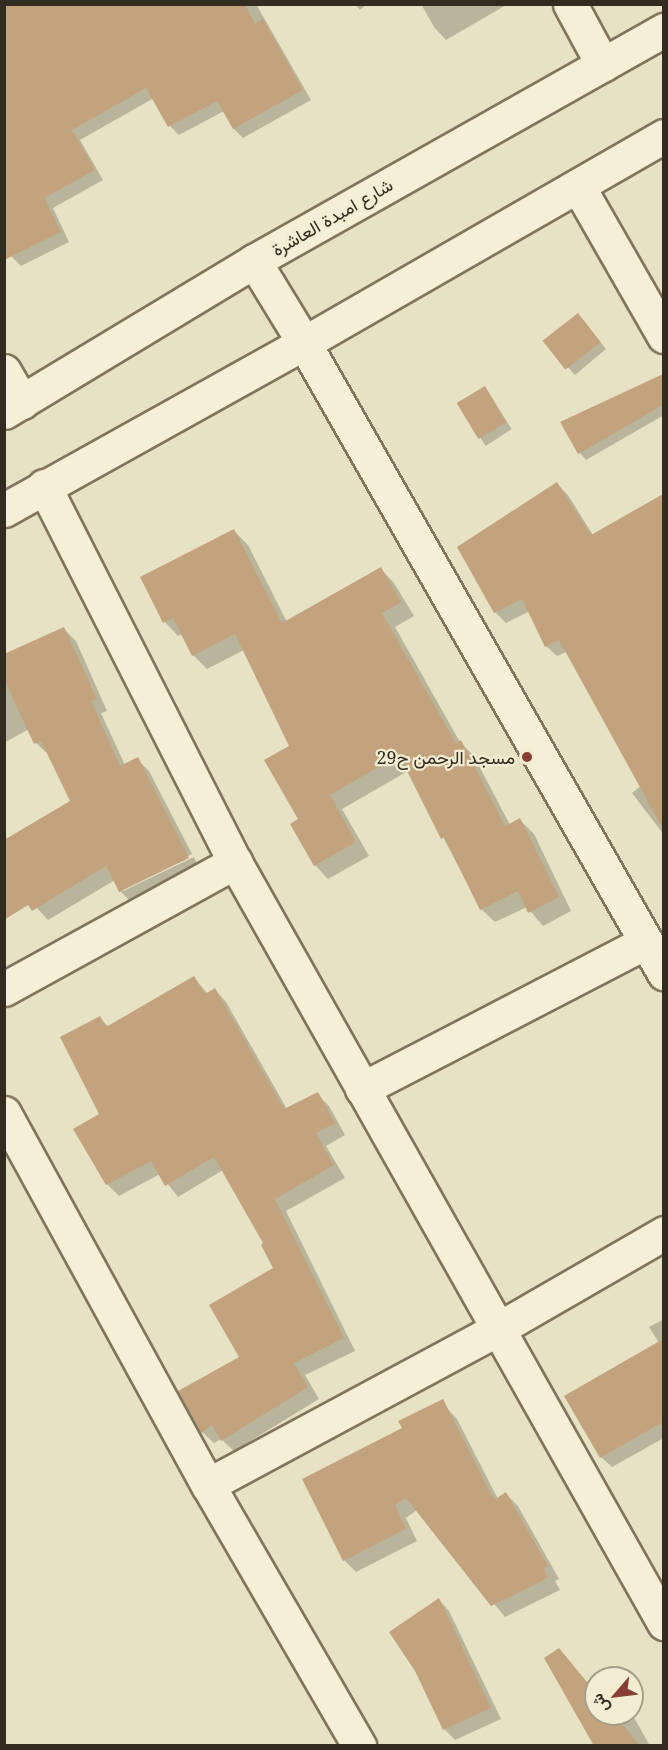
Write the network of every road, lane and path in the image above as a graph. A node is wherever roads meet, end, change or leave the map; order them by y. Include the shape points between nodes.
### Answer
1 (570, 4) edge
2 (663, 30) edge
3 (603, 65) junction
4 (663, 136) edge
5 (578, 186) junction
6 (254, 261) junction
7 (663, 336) edge
8 (304, 343) junction
9 (4, 371) edge
10 (13, 407) edge
11 (44, 486) junction
12 (4, 510) edge
13 (235, 862) junction
14 (646, 942) junction
15 (663, 973) edge
16 (4, 989) edge
17 (362, 1089) junction
18 (4, 1113) edge
19 (663, 1233) edge
20 (498, 1329) junction
21 (208, 1485) junction
22 (658, 1603) edge
23 (359, 1746) edge

1 - 3 street
2 - 3 street, شارع امبدة العاشرة
3 - 6 street, شارع امبدة العاشرة
4 - 5 street
5 - 7 street
5 - 8 street
6 - 8 street
6 - 10 street, شارع امبدة العاشرة
8 - 11 street
8 - 14 street
9 - 10 street
11 - 12 street
11 - 13 street
13 - 16 street
13 - 17 street
14 - 15 street
14 - 17 street
17 - 20 street
18 - 21 street
19 - 20 street
20 - 21 street
20 - 22 street
21 - 23 street

